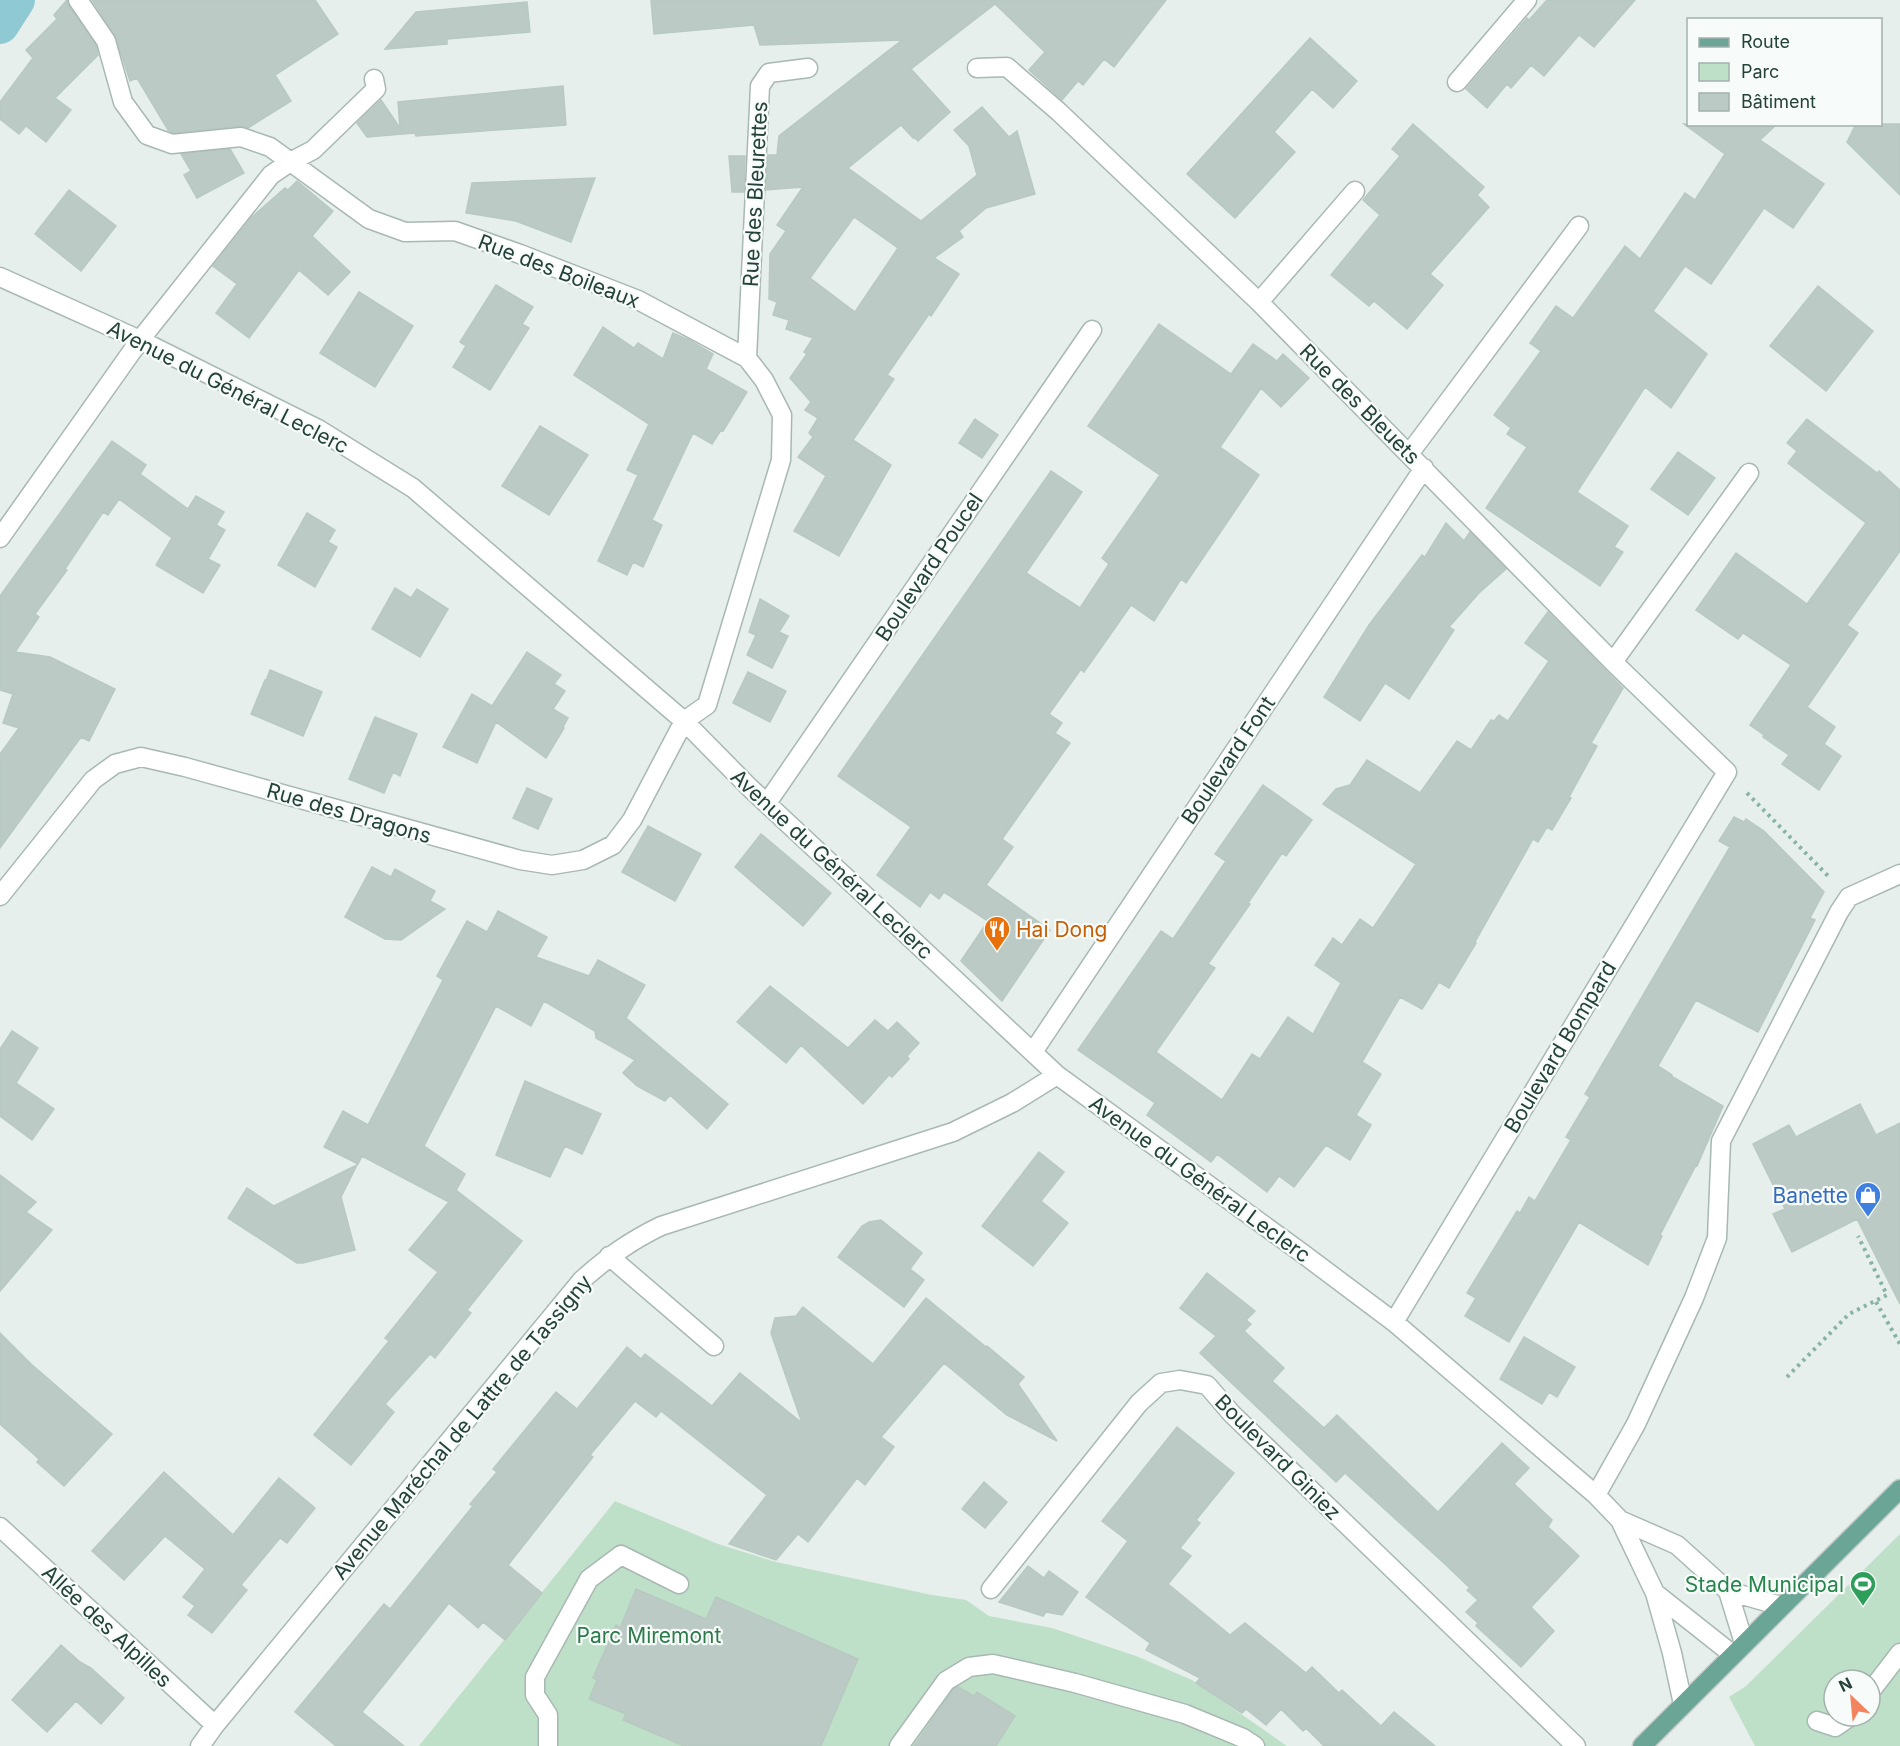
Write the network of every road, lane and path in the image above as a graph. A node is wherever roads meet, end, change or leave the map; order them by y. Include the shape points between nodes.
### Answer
1 (78, 0) edge
2 (1527, 0) edge
3 (808, 68) dead end
4 (977, 68) dead end
5 (374, 79) dead end
6 (1457, 82) dead end
7 (290, 162) junction
8 (1355, 190) dead end
9 (1579, 226) dead end
10 (0, 277) edge
11 (1259, 302) junction
12 (1092, 330) dead end
13 (140, 340) junction
14 (747, 358) junction
15 (1409, 454) junction
16 (1424, 468) junction
17 (1749, 473) dead end
18 (0, 538) edge
19 (1613, 662) junction
20 (684, 721) junction
21 (1726, 772) junction
22 (767, 803) junction
23 (1900, 874) edge
24 (0, 896) edge
25 (1849, 897) junction
26 (1033, 1052) junction
27 (1057, 1075) junction
28 (1858, 1236) dead end
29 (609, 1256) junction
30 (1876, 1302) junction
31 (1394, 1322) junction
32 (1900, 1344) edge
33 (714, 1346) dead end
34 (1787, 1377) dead end
35 (1900, 1489) edge
36 (1596, 1496) junction
37 (1620, 1520) junction
38 (0, 1527) edge
39 (679, 1584) dead end
40 (991, 1589) dead end
41 (1728, 1591) junction
42 (1654, 1593) junction
43 (1781, 1606) junction
44 (1738, 1648) junction
45 (1900, 1653) edge
46 (1882, 1676) edge
47 (1683, 1704) junction
48 (1817, 1721) dead end
49 (1822, 1723) edge
50 (215, 1725) junction
51 (200, 1746) edge
52 (548, 1746) edge
53 (899, 1746) edge
54 (1255, 1746) edge
55 (1576, 1746) edge
56 (1642, 1746) edge

1 - 7 street, Rue des Boileaux via 106,41 123,102 147,135 172,144 242,137 270,147
2 - 6 street
3 - 14 street, Rue des Bleurettes via 769,73 760,86
4 - 11 street, Rue des Bleuets via 1007,67
5 - 7 street via 376,89 313,150
7 - 13 street via 271,175
7 - 14 street, Rue des Boileaux via 369,219 405,232 455,231 520,254 638,300
8 - 11 street
9 - 15 street
10 - 13 street, Avenue du Général Leclerc
11 - 15 street, Rue des Bleuets
12 - 22 street, Boulevard Poucel
13 - 18 street
13 - 20 street, Avenue du Général Leclerc via 318,429 413,488
14 - 20 street, Rue des Boileaux via 782,414 781,460 707,705
15 - 16 street, Rue des Bleuets
16 - 19 street, Rue des Bleuets
16 - 26 street, Boulevard Font
17 - 19 street
19 - 21 street, Rue des Bleuets
20 - 22 street, Avenue du Général Leclerc
20 - 24 street, Rue des Dragons via 632,819 613,845 583,860 552,865 520,860 141,757 115,764 93,780
21 - 25 path
21 - 31 street, Boulevard Bompard
22 - 26 street, Avenue du Général Leclerc
23 - 25 street
25 - 36 street via 1721,1141 1717,1238 1636,1424
26 - 27 street, Avenue du Général Leclerc
27 - 29 street, Avenue Maréchal de Lattre de Tassigny via 1012,1103 953,1131 661,1226
27 - 31 street, Avenue du Général Leclerc
28 - 30 path via 1887,1295
29 - 33 street
29 - 50 street, Avenue Maréchal de Lattre de Tassigny via 582,1280
30 - 32 path
30 - 34 path via 1849,1314
31 - 36 street, Avenue du Général Leclerc
35 - 43 main road
36 - 37 street, Avenue du Général Leclerc
37 - 41 street, Avenue du Général Leclerc via 1677,1545
37 - 42 street, Avenue du Général Leclerc
38 - 50 street, Allée des Alpilles
39 - 52 street via 621,1555 589,1579 535,1677 535,1695 548,1715
40 - 55 street, Boulevard Giniez via 1139,1402 1161,1383 1180,1380 1207,1385 1232,1414
41 - 43 street, Avenue du Général Leclerc
41 - 44 street
42 - 44 street, Avenue du Général Leclerc
42 - 47 street, Avenue du Général Leclerc
43 - 44 main road
44 - 47 main road
45 - 46 street
47 - 56 main road
48 - 49 street
50 - 51 street, Avenue Maréchal de Lattre de Tassigny
53 - 54 street via 946,1682 969,1667 993,1664 1185,1714

